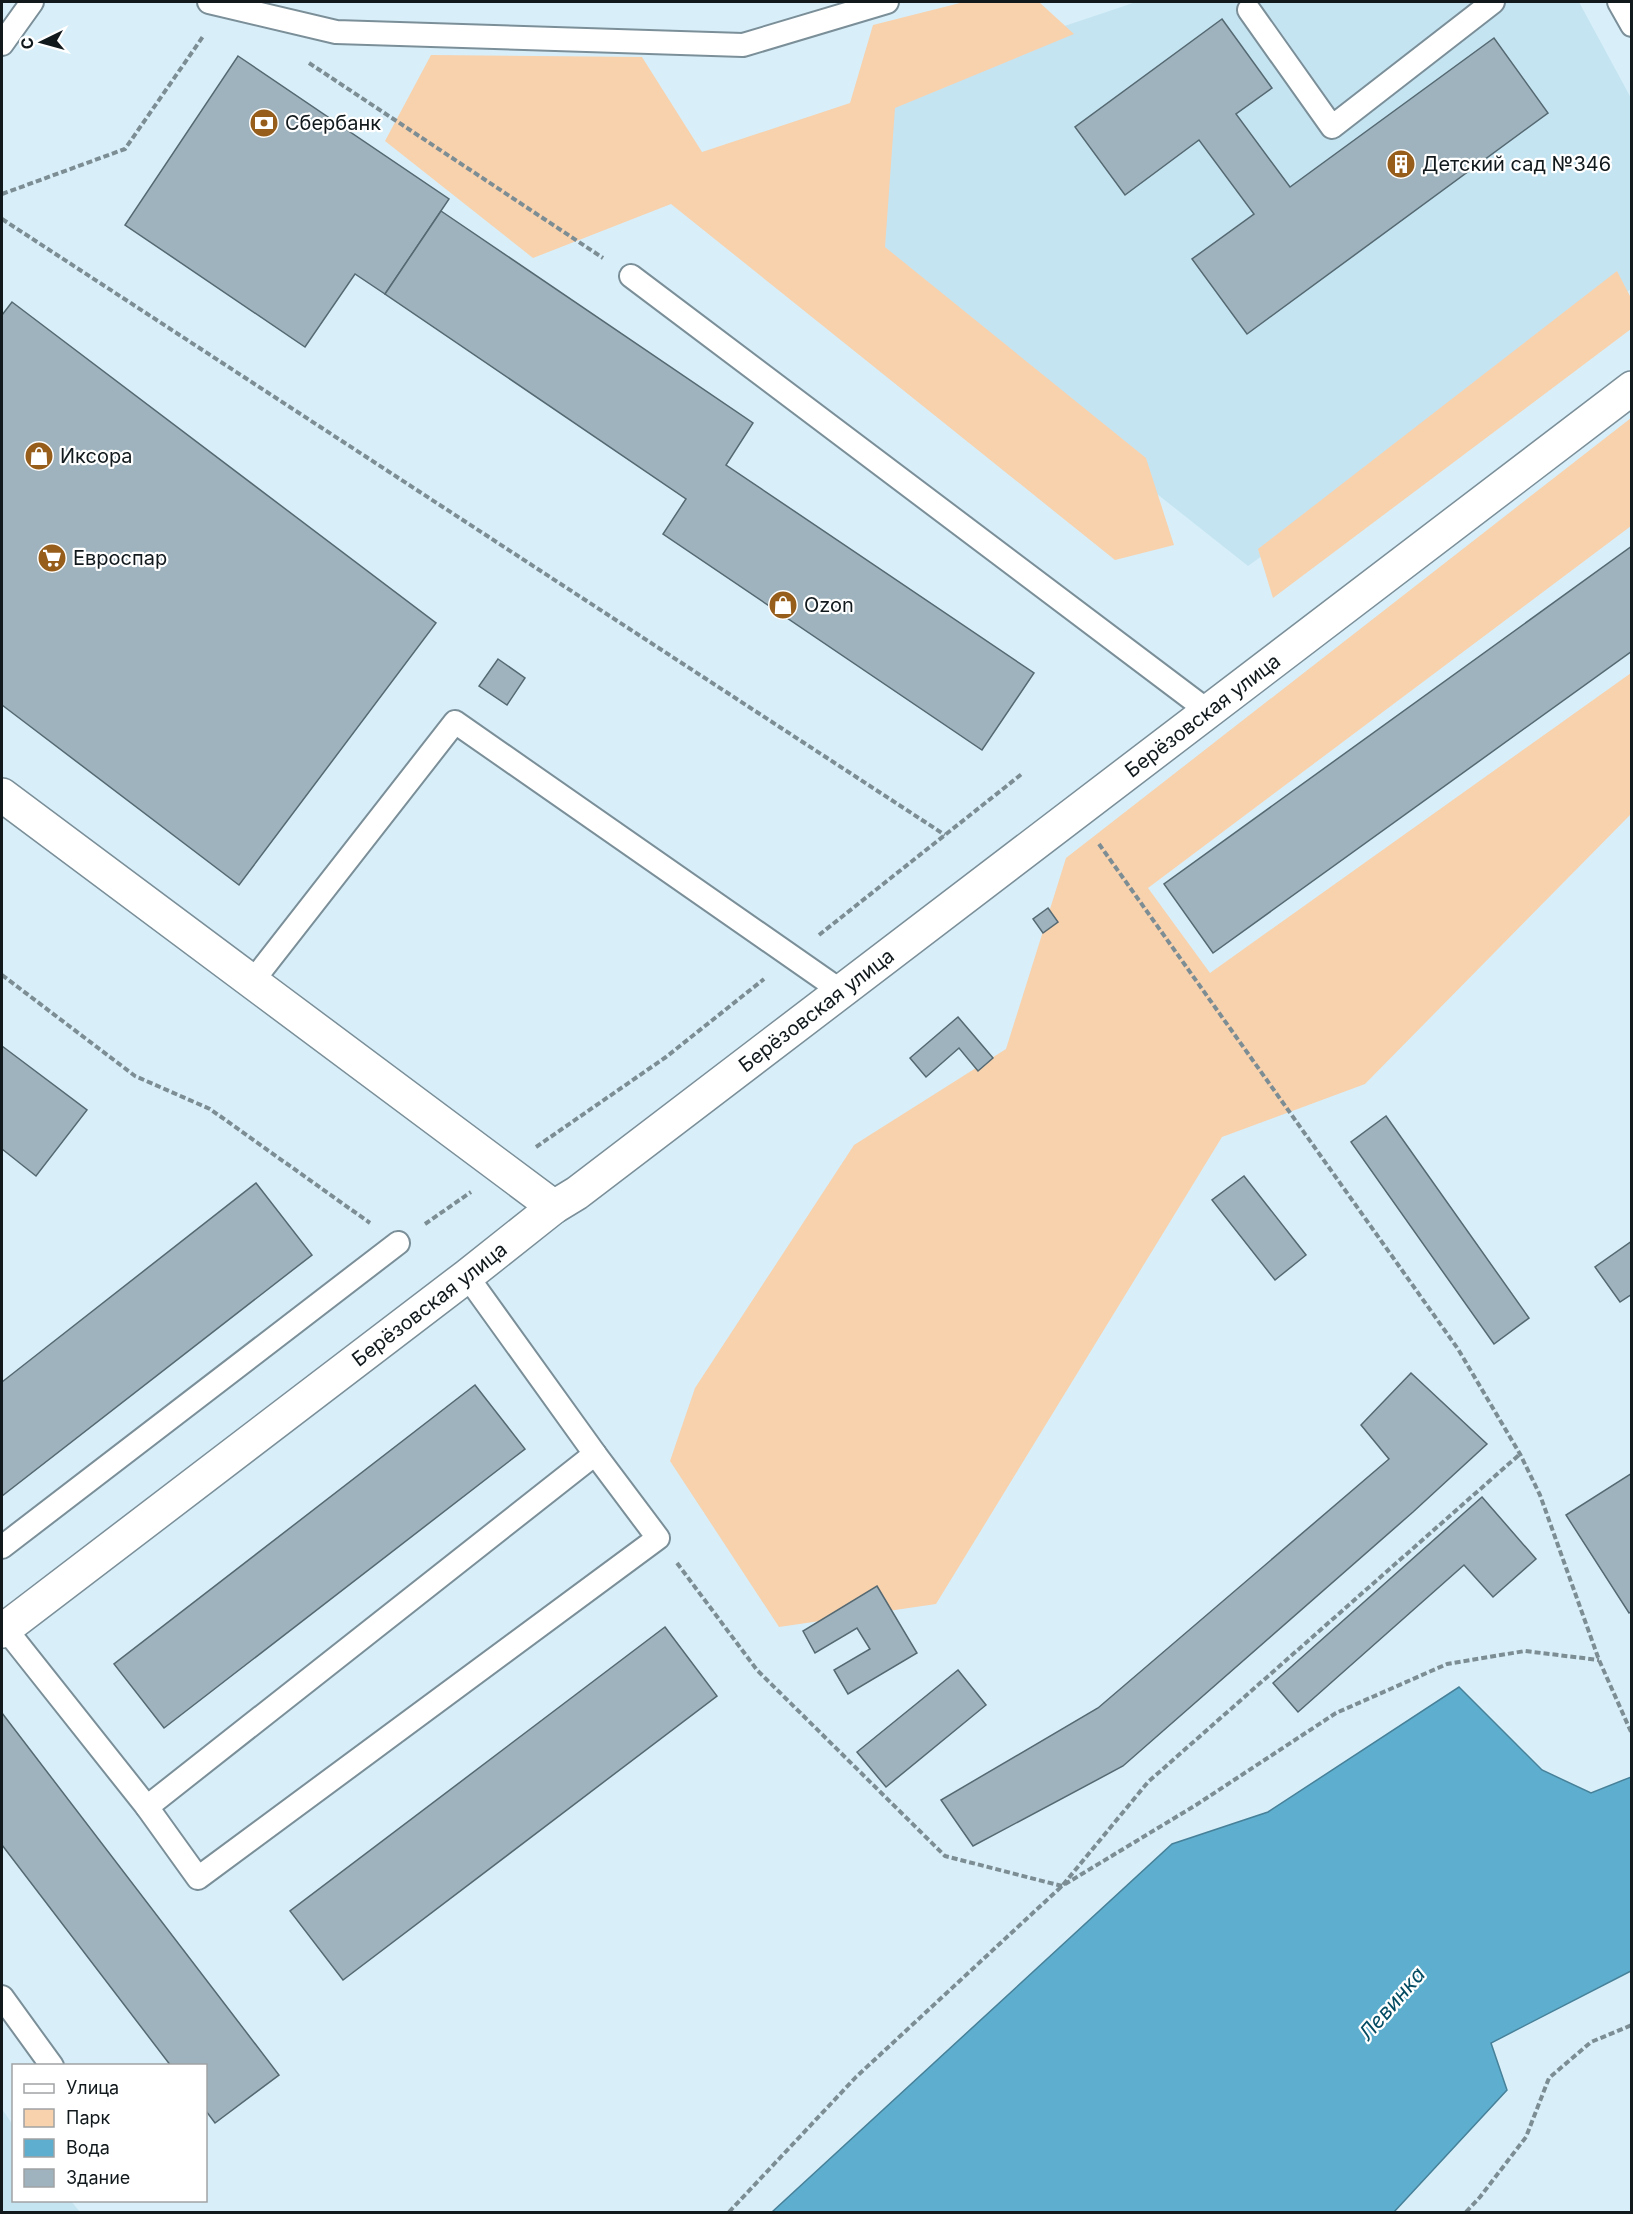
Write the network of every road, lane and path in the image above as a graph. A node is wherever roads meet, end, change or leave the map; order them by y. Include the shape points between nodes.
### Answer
1 (32, 2) edge
2 (208, 2) edge
3 (886, 2) edge
4 (1493, 2) edge
5 (1619, 2) edge
6 (1249, 10) dead end
7 (1632, 24) edge
8 (213, 30) dead end
9 (2, 44) edge
10 (308, 61) dead end
11 (2, 194) edge
12 (2, 219) edge
13 (631, 276) joint
14 (1632, 388) edge
15 (1208, 711) junction
16 (1023, 773) dead end
17 (2, 795) edge
18 (1076, 811) junction
19 (945, 835) junction
20 (792, 957) junction
21 (2, 975) edge
22 (252, 981) junction
23 (841, 991) junction
24 (504, 1169) junction
25 (554, 1207) junction
26 (398, 1243) junction
27 (467, 1276) junction
28 (595, 1454) junction
29 (1520, 1454) junction
30 (658, 1538) junction
31 (2, 1547) edge
32 (3, 1630) edge
33 (1599, 1660) junction
34 (1632, 1734) edge
35 (147, 1807) junction
36 (1062, 1886) junction
37 (2, 1997) edge
38 (1632, 2025) edge
39 (51, 2064) edge
40 (729, 2212) edge
41 (1466, 2212) edge

1 - 9 lane
2 - 3 lane via 336,32 743,45
4 - 6 lane via 1332,127
5 - 7 lane
8 - 11 path via 204,35 125,148
10 - 13 path
12 - 19 path
13 - 15 lane
14 - 15 street, Берёзовская улица
15 - 18 street, Берёзовская улица
16 - 19 path
17 - 22 street
18 - 23 street, Берёзовская улица
18 - 29 path via 1458,1349
19 - 20 path
20 - 22 lane via 455,722
20 - 23 lane
20 - 24 path via 666,1057
21 - 26 path via 135,1076 210,1109
22 - 24 street
23 - 25 street, Берёзовская улица
24 - 25 street
24 - 26 path
25 - 27 street, Берёзовская улица
26 - 31 lane
27 - 28 lane
27 - 32 street, Берёзовская улица
28 - 30 lane
28 - 35 lane
29 - 33 path via 1540,1495
29 - 36 path via 1148,1782
30 - 35 lane via 198,1878
30 - 36 path via 757,1670 945,1856
32 - 35 lane
33 - 34 path
33 - 36 path via 1525,1651 1447,1664 1336,1713 1196,1805
36 - 40 path via 856,2077
37 - 39 lane
38 - 41 path via 1591,2042 1549,2078 1526,2137

